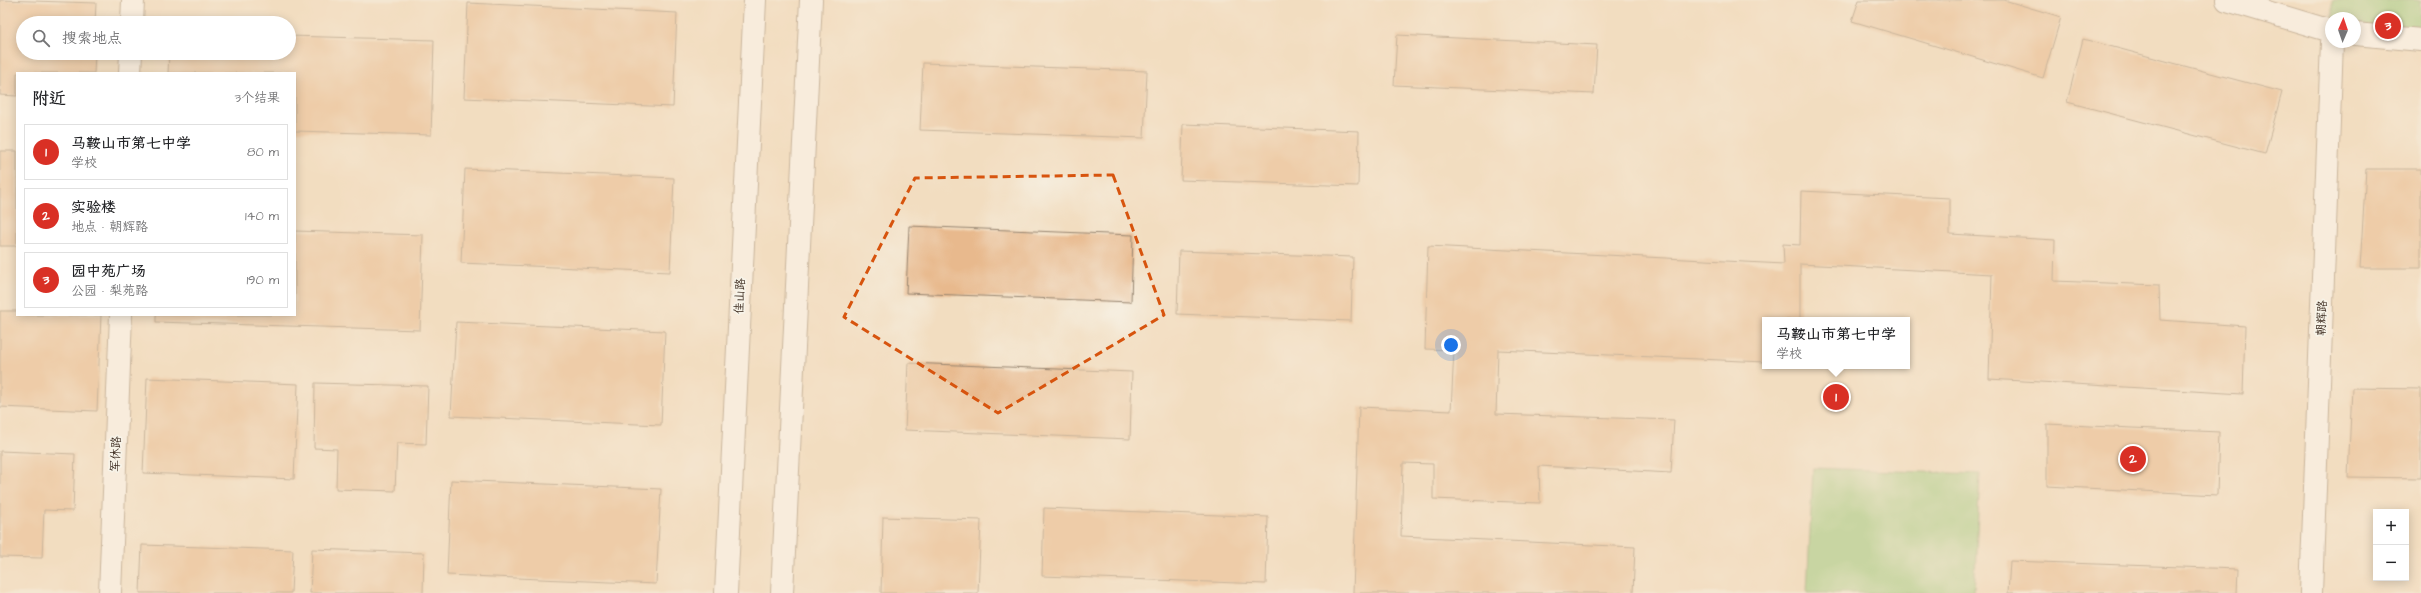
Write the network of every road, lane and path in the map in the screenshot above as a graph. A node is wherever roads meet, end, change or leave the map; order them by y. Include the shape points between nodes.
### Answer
1 (133, 0) edge
2 (755, 0) edge
3 (811, 0) edge
4 (2227, 0) edge
5 (132, 16) edge
6 (2325, 29) edge
7 (2361, 35) edge
8 (2421, 40) edge
9 (2332, 48) edge
10 (131, 60) edge
11 (130, 72) edge
12 (121, 316) edge
13 (110, 593) edge
14 (726, 593) edge
15 (782, 593) edge
16 (2311, 593) edge

1 - 5 street
2 - 14 street, 佳山路
3 - 15 street
4 - 6 street
7 - 8 street
9 - 16 street, 朝辉路
10 - 11 street
12 - 13 street, 军休路

